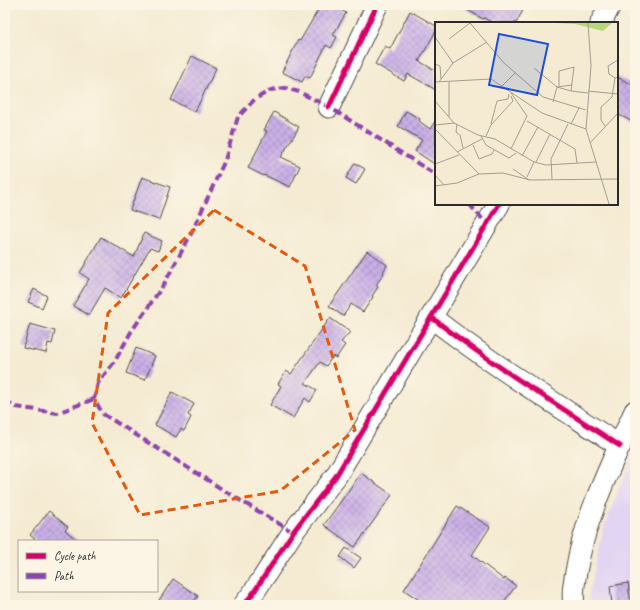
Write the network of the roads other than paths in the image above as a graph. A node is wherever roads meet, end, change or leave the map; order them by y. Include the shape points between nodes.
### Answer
1 (377, 5) edge
2 (610, 5) edge
3 (602, 22) edge
4 (329, 107) dead end
5 (498, 205) edge
6 (430, 317) junction
7 (635, 411) edge
8 (620, 446) junction
9 (244, 605) edge
10 (574, 605) edge

1 - 4 street
2 - 3 street
5 - 6 street
6 - 8 street via 488,360
6 - 9 street via 336,476 293,532
7 - 8 street
8 - 10 street via 594,506 579,554 572,594

